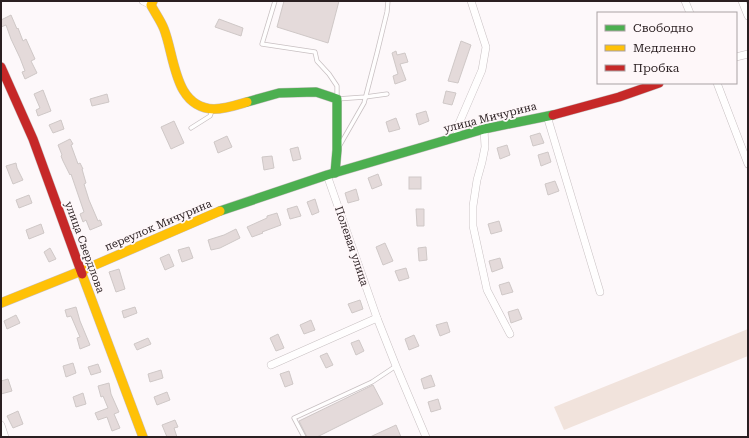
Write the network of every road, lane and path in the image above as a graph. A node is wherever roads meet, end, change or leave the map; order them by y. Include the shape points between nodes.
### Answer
1 (275, 1) edge
2 (388, 1) edge
3 (472, 1) edge
4 (685, 1) edge
5 (742, 1) edge
6 (149, 2) edge
7 (690, 12) edge
8 (748, 16) edge
9 (748, 54) edge
10 (737, 57) edge
11 (1, 68) edge
12 (656, 84) edge
13 (717, 84) edge
14 (386, 94) dead end
15 (365, 98) junction
16 (337, 99) junction
17 (213, 109) junction
18 (546, 116) junction
19 (191, 128) dead end
20 (484, 129) junction
21 (458, 137) junction
22 (337, 150) junction
23 (748, 164) edge
24 (331, 174) junction
25 (81, 271) junction
26 (600, 292) dead end
27 (1, 303) edge
28 (377, 318) junction
29 (510, 334) dead end
30 (270, 365) dead end
31 (396, 366) junction
32 (1, 425) edge
33 (6, 437) edge
34 (144, 437) edge
35 (304, 437) edge
36 (426, 437) edge

1 - 16 lane via 262,44 315,52 318,61 337,86
2 - 15 lane
3 - 21 street via 486,47 482,70 456,128
4 - 7 street
5 - 8 street
6 - 17 street via 164,29 174,67 186,95 197,105
9 - 10 street
11 - 25 street, улица Свердлова via 33,139
12 - 18 street, улица Мичурина via 619,97
13 - 23 street
14 - 15 lane
15 - 16 lane
15 - 22 lane
16 - 17 street via 316,92 279,93 238,105
16 - 22 street
17 - 19 lane via 210,116
18 - 20 street, улица Мичурина
18 - 26 street
20 - 21 street, улица Мичурина
20 - 29 street via 485,147 474,199 474,226 487,290
21 - 24 street, улица Мичурина
22 - 24 street
24 - 25 street, переулок Мичурина via 215,213
24 - 28 street, Полевая улица
25 - 27 street, переулок Мичурина
25 - 34 street, улица Свердлова
28 - 30 street
28 - 31 street, Полевая улица
31 - 35 lane via 372,382 294,418
31 - 36 street, Полевая улица
32 - 33 street

